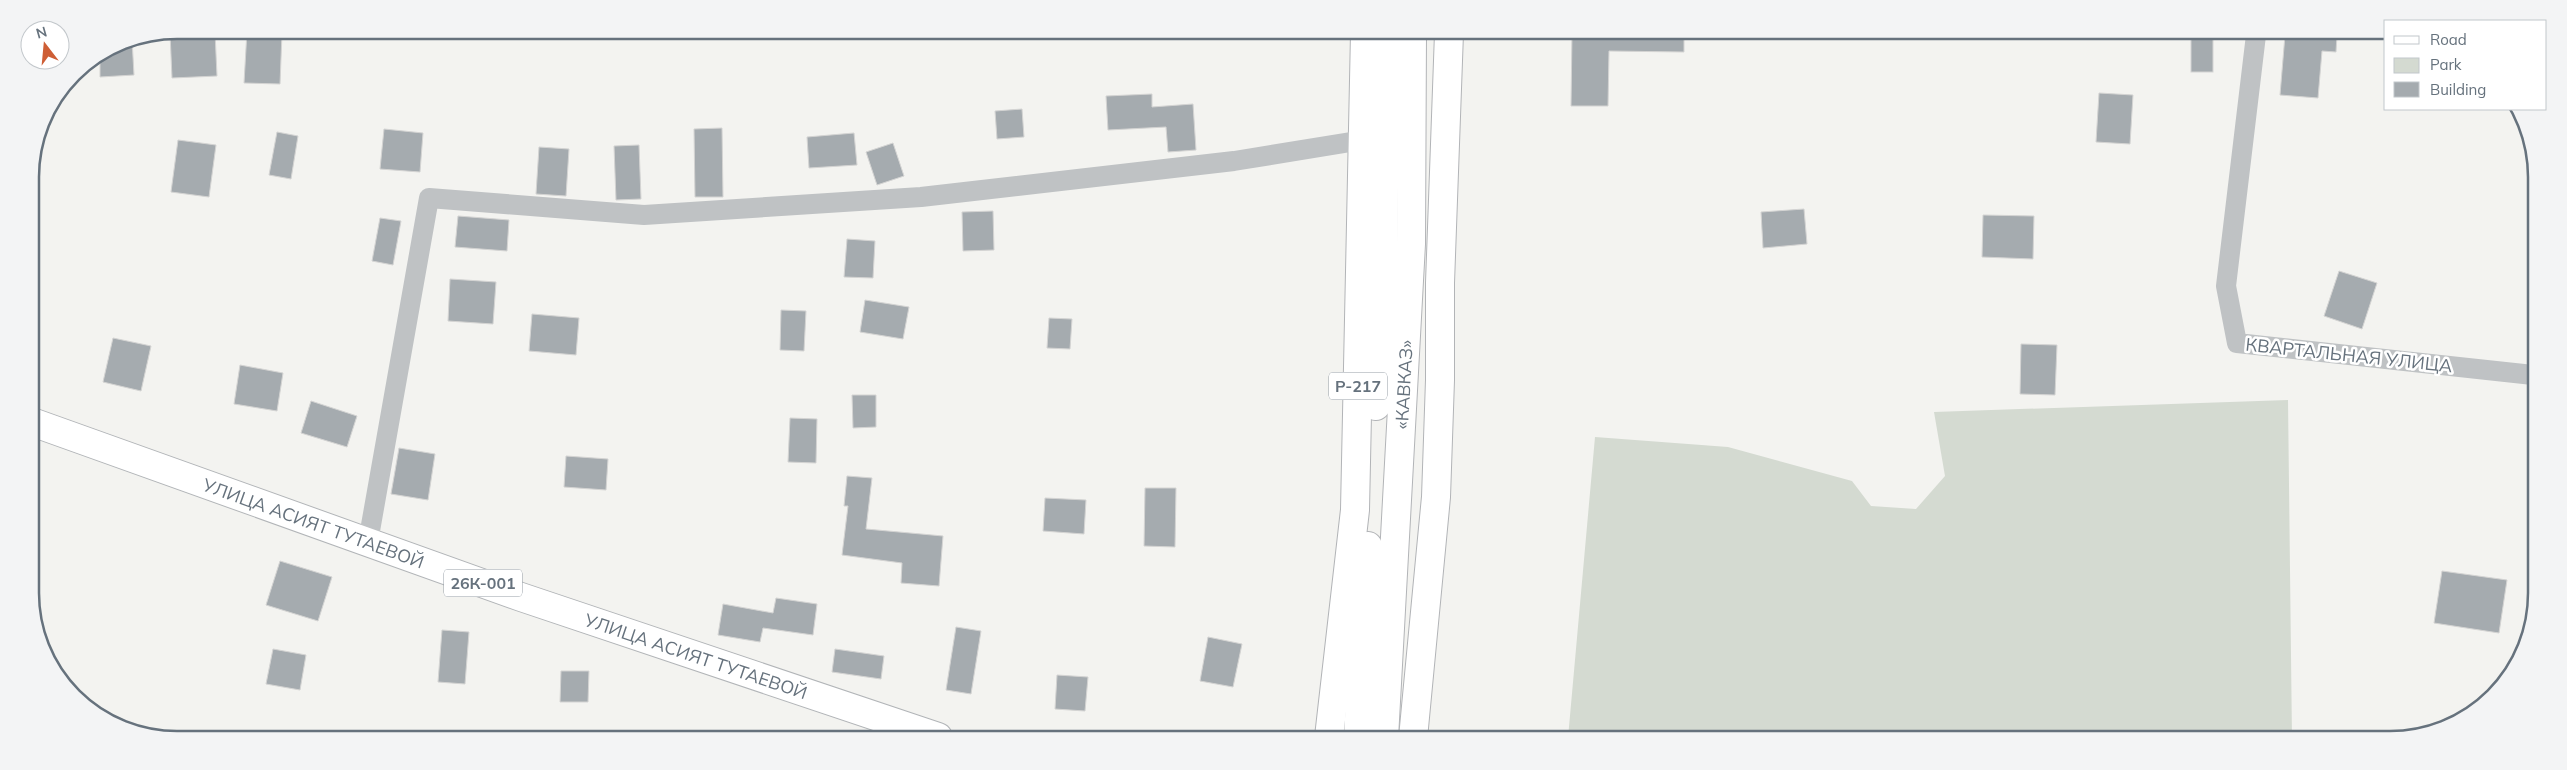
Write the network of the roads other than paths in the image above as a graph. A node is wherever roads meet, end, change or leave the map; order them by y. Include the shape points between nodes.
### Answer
1 (1365, 39) edge
2 (1386, 39) edge
3 (1412, 39) edge
4 (1449, 39) edge
5 (2256, 39) edge
6 (1364, 140) junction
7 (2528, 374) edge
8 (39, 424) edge
9 (368, 542) junction
10 (920, 731) edge
11 (1330, 731) edge
12 (1358, 731) edge
13 (1384, 731) edge
14 (1414, 731) edge

1 - 6 main road, Р-217
2 - 12 main road, «КАВКАЗ» / Р-217 via 1383,262
3 - 13 main road, «КАВКАЗ» / Р-217 via 1411,244
4 - 14 main road via 1436,497
5 - 7 street, КВАРТАЛЬНАЯ УЛИЦА via 2226,286 2237,343
6 - 9 street via 1234,161 921,197 644,215 429,198
6 - 11 main road, Р-217 via 1355,510
8 - 9 main road, УЛИЦА АСИЯТ ТУТАЕВОЙ / 26К-001
9 - 10 main road, УЛИЦА АСИЯТ ТУТАЕВОЙ / 26К-001

